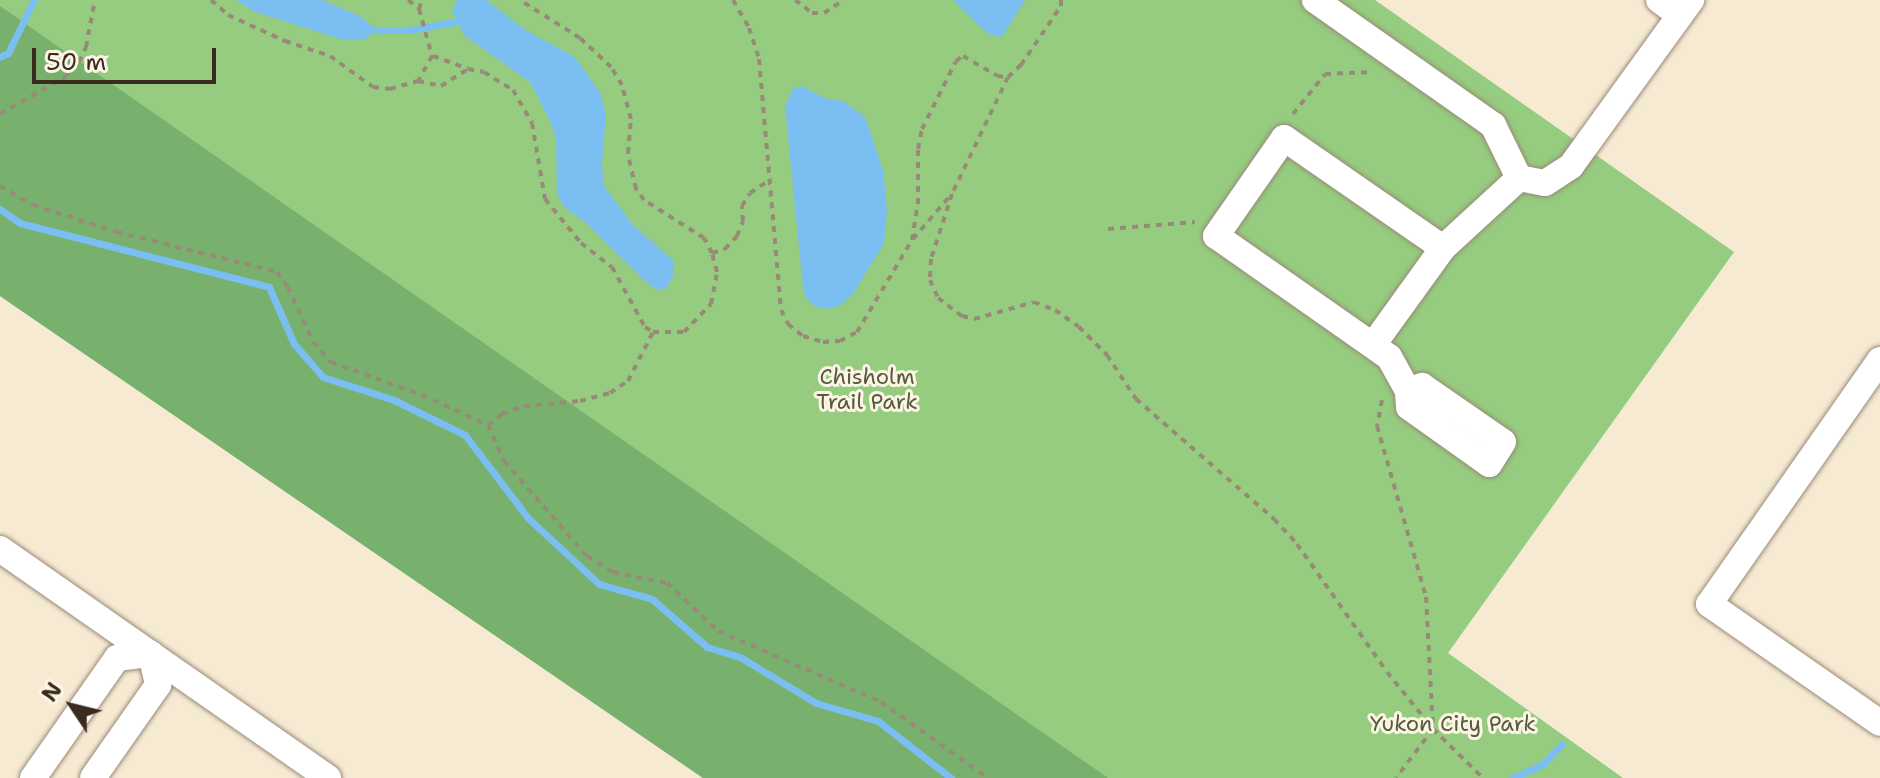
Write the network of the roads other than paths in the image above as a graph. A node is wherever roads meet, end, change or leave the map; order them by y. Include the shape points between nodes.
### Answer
1 (1315, 0) edge
2 (1659, 0) edge
3 (1686, 8) edge
4 (1519, 178) junction
5 (1443, 248) junction
6 (1373, 345) junction
7 (1880, 360) edge
8 (1404, 382) road end
9 (0, 549) edge
10 (151, 654) junction
11 (1880, 723) edge
12 (33, 778) edge
13 (93, 778) edge
14 (328, 778) edge

1 - 4 street via 1493,125
2 - 3 street
3 - 4 street via 1571,166 1545,183
4 - 5 street
5 - 6 street
5 - 6 street via 1284,138 1216,236
6 - 8 street via 1389,357
7 - 11 street via 1709,604
9 - 10 street
10 - 12 street via 117,658
10 - 13 street via 158,685
10 - 14 street

